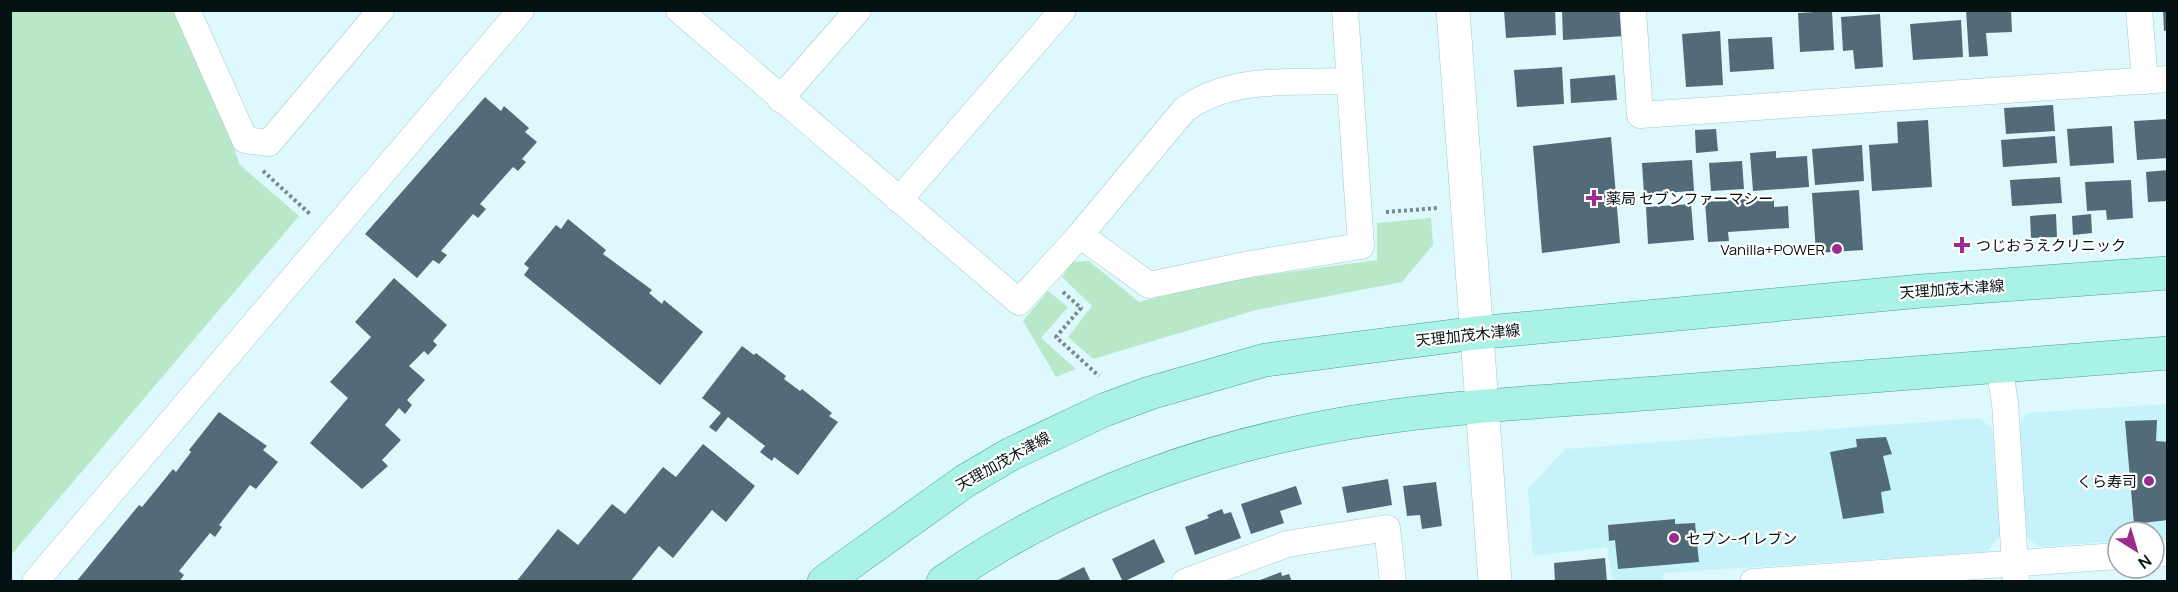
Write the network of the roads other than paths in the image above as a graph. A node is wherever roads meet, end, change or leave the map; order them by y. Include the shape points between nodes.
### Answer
1 (187, 10) edge
2 (381, 10) edge
3 (521, 10) edge
4 (679, 10) edge
5 (858, 10) edge
6 (1064, 10) edge
7 (1345, 10) edge
8 (1453, 10) edge
9 (1633, 10) edge
10 (2139, 10) edge
11 (2156, 80) edge
12 (1349, 81) junction
13 (780, 99) junction
14 (899, 200) junction
15 (1080, 235) junction
16 (2168, 273) edge
17 (1476, 333) junction
18 (2168, 353) edge
19 (2000, 365) junction
20 (1481, 406) junction
21 (2106, 558) edge
22 (2016, 572) edge
23 (35, 582) edge
24 (824, 582) edge
25 (944, 582) edge
26 (1185, 582) edge
27 (1393, 582) edge
28 (1495, 582) edge
29 (1753, 582) edge

1 - 2 street via 245,140 269,143
3 - 23 street
4 - 13 street
5 - 13 street
6 - 14 street
7 - 12 street
8 - 17 street
9 - 11 street via 1640,115
10 - 11 street
12 - 15 street via 1236,86 1202,97 1184,110
12 - 15 street via 1361,246 1149,285
13 - 14 street
14 - 15 street via 1019,302
16 - 17 main road, 天理加茂木津線 via 1921,291
17 - 20 street
17 - 24 main road, 天理加茂木津線 via 1265,360 1104,410 1011,454 965,481
18 - 19 main road
19 - 20 main road
19 - 22 street
20 - 25 main road via 1365,420 1262,440 1162,469 1035,526
20 - 28 street
21 - 22 street
22 - 29 street
26 - 27 street via 1287,544 1388,528

